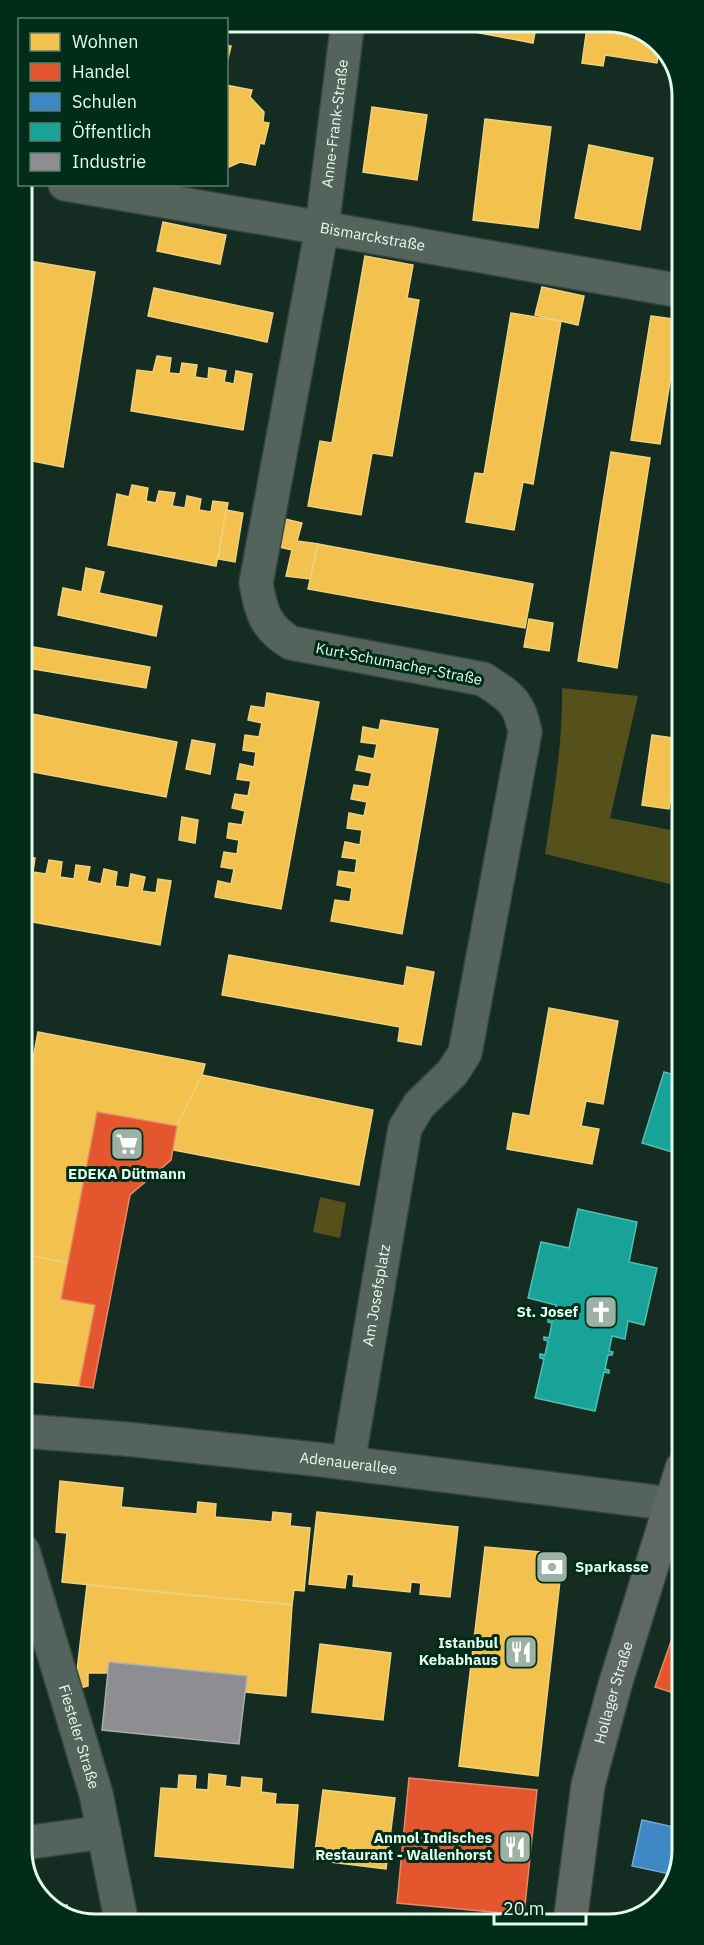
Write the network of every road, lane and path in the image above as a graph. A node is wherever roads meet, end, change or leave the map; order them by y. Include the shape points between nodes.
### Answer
1 (347, 32) edge
2 (77, 186) edge
3 (322, 228) junction
4 (672, 289) edge
5 (405, 1128) joint
6 (32, 1432) edge
7 (348, 1463) junction
8 (672, 1504) joint
9 (32, 1581) edge
10 (104, 1832) junction
11 (32, 1843) edge
12 (120, 1913) edge
13 (571, 1914) edge

1 - 3 street, Anne-Frank-Straße
2 - 3 street, Bismarckstraße
3 - 4 street, Bismarckstraße
3 - 5 street, Kurt-Schumacher-Straße via 256,583 261,611 276,633 291,642 483,679 510,696 521,714 525,732 465,1053
5 - 7 street, Am Josefsplatz
6 - 7 street, Adenauerallee
7 - 8 street, Adenauerallee
8 - 13 main road, Hollager Straße via 588,1785
9 - 10 street, Fiesteler Straße
10 - 11 street
10 - 12 street, Fiesteler Straße

